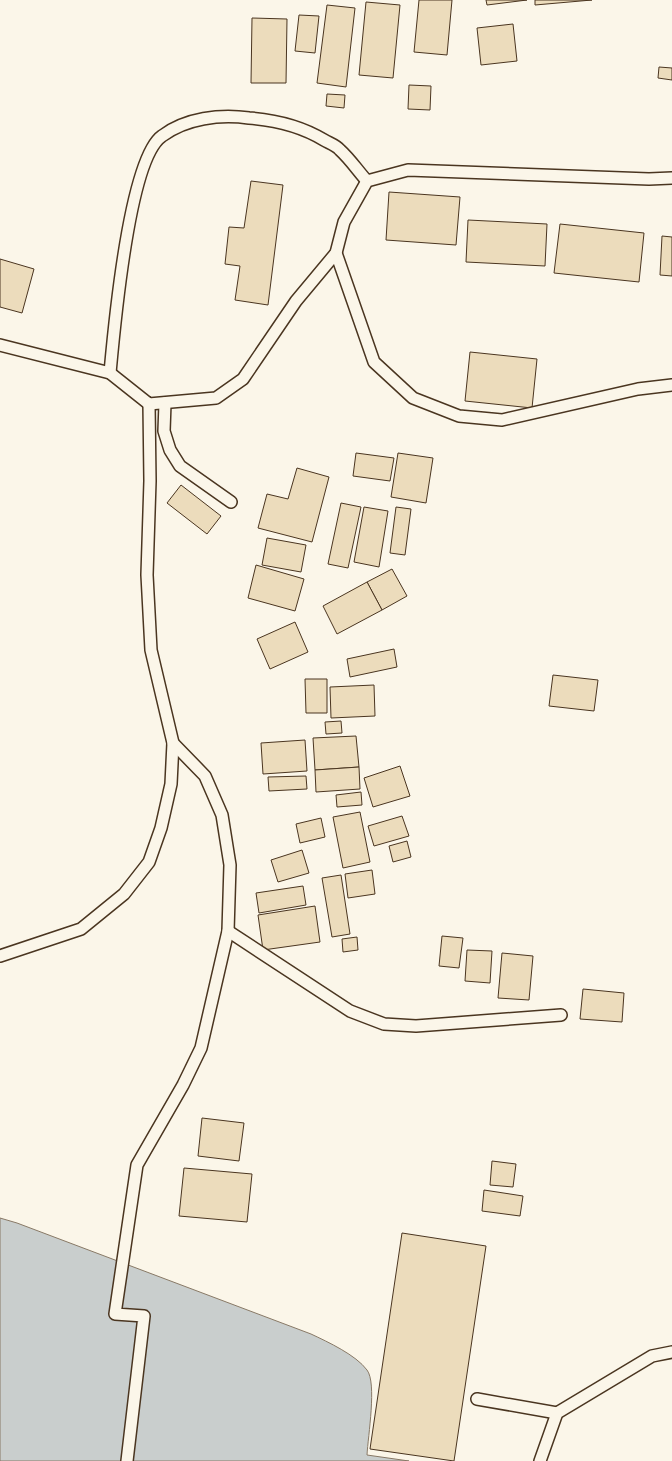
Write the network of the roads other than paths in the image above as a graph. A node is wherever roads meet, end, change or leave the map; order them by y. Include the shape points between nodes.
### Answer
1 (672, 178) edge
2 (367, 181) junction
3 (336, 253) junction
4 (0, 345) edge
5 (110, 373) junction
6 (672, 385) edge
7 (164, 403) junction
8 (149, 404) junction
9 (230, 502) dead end
10 (173, 743) junction
11 (228, 931) junction
12 (0, 956) edge
13 (562, 1015) dead end
14 (672, 1352) edge
15 (477, 1399) dead end
16 (557, 1413) junction
17 (127, 1461) edge
18 (540, 1461) edge

1 - 2 lane via 408,170
2 - 3 lane via 344,222
2 - 5 lane via 339,148 306,130 267,120 229,115 187,122 160,136 146,158 136,188 118,294
3 - 6 lane via 374,362 413,398 459,416 502,420 638,389
3 - 7 lane via 296,301 244,379 216,398
4 - 5 lane
5 - 8 lane
7 - 8 lane
7 - 9 lane via 164,431 180,466
8 - 10 lane via 147,575 151,650
10 - 11 lane via 205,776 222,815 230,865
10 - 12 lane via 172,784 161,828 148,862 124,894 82,929
11 - 13 lane via 350,1011 384,1024 416,1026
11 - 17 lane via 201,1048 184,1085 137,1165 115,1314 144,1316
14 - 16 lane via 652,1356
15 - 16 lane
16 - 18 lane

